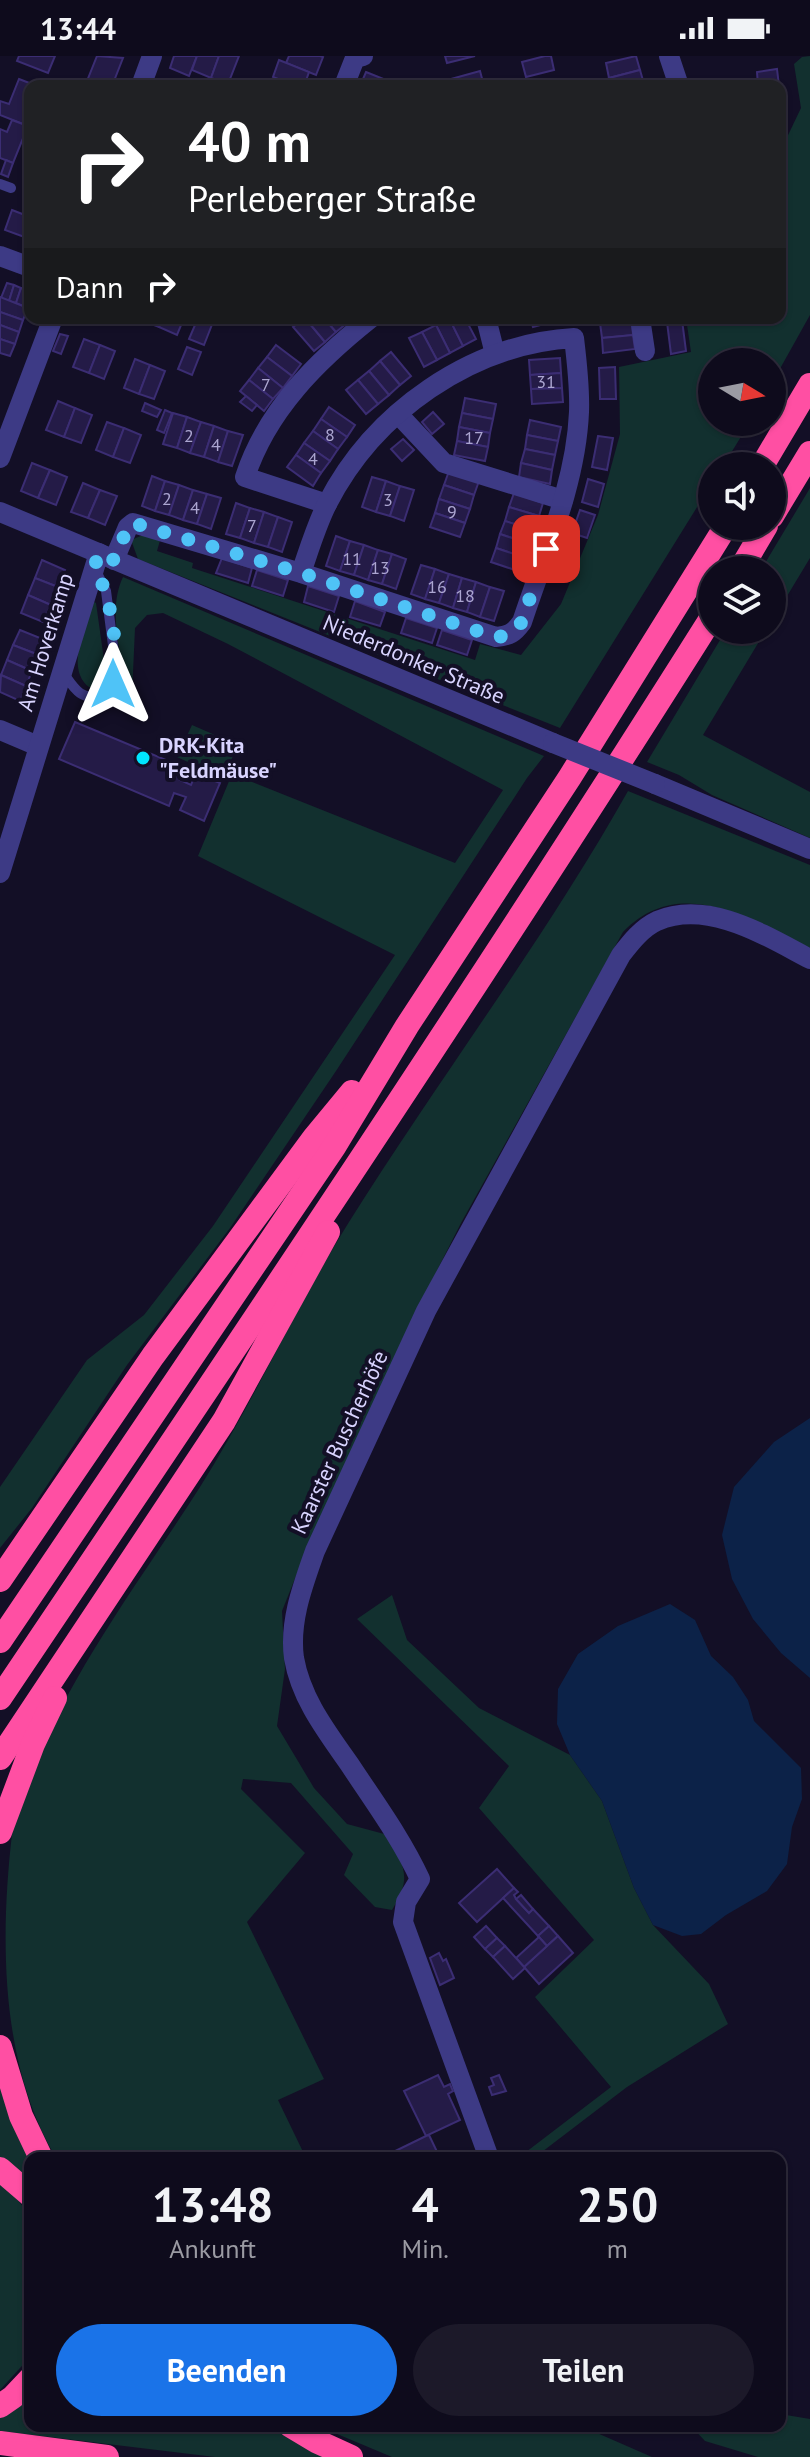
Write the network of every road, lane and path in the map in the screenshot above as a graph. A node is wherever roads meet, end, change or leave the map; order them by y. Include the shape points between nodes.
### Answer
1 (152, 56) edge
2 (363, 56) edge
3 (669, 56) edge
4 (143, 80) edge
5 (346, 80) edge
6 (677, 80) edge
7 (0, 184) edge
8 (11, 188) dead end
9 (0, 256) edge
10 (24, 265) edge
11 (51, 324) edge
12 (364, 324) edge
13 (488, 324) edge
14 (641, 324) edge
15 (645, 351) dead end
16 (495, 354) junction
17 (810, 385) edge
18 (398, 414) junction
19 (770, 452) edge
20 (810, 453) edge
21 (0, 458) edge
22 (786, 493) edge
23 (563, 500) junction
24 (327, 504) junction
25 (0, 512) edge
26 (717, 540) edge
27 (102, 560) junction
28 (301, 573) junction
29 (698, 639) edge
30 (62, 671) junction
31 (0, 730) edge
32 (38, 746) junction
33 (810, 849) edge
34 (0, 873) edge
35 (810, 959) edge
36 (407, 1026) junction
37 (368, 1151) junction
38 (31, 1531) junction
39 (0, 1570) edge
40 (0, 1580) edge
41 (101, 1607) junction
42 (0, 1641) edge
43 (0, 1698) edge
44 (0, 1758) edge
45 (0, 1832) edge
46 (0, 2047) edge
47 (38, 2152) edge
48 (487, 2152) edge
49 (0, 2169) edge
50 (24, 2190) edge
51 (24, 2384) edge
52 (0, 2406) edge
53 (301, 2432) edge
54 (0, 2443) edge
55 (107, 2457) edge
56 (351, 2457) edge

1 - 4 street
2 - 5 street via 355,58
3 - 6 street
7 - 8 lane
9 - 10 street
11 - 21 street
12 - 24 street via 291,394 264,433 245,477
13 - 16 street
14 - 15 street
16 - 18 street via 431,388
16 - 23 street via 574,338 579,415
17 - 19 highway
18 - 23 street via 444,463
18 - 24 street via 357,458
20 - 22 highway
23 - 28 street via 522,622 507,636 496,637
24 - 28 street
25 - 27 street, Niederdonker Straße
26 - 36 highway
27 - 28 street, Am Hoverkamp via 133,523
27 - 30 street, Am Hoverkamp
27 - 30 lane via 115,661 113,684 101,696 85,697
27 - 33 street, Niederdonker Straße, bridge
29 - 37 highway
30 - 32 street, Am Hoverkamp
31 - 32 street, Am Hoverkamp
32 - 34 street, Am Hoverkamp
35 - 48 street, Kaarster Buscherhöfe via 717,918 687,914 657,921 636,936 426,1311 300,1591 294,1656 302,1688 403,1843 420,1879 406,1902 403,1922
36 - 38 highway via 296,1162
36 - 42 highway via 334,1147
37 - 41 highway via 224,1421
37 - 43 highway
38 - 39 highway
38 - 40 highway
41 - 44 highway
41 - 45 highway via 33,1744
46 - 47 highway
49 - 50 highway
51 - 52 highway
53 - 56 highway
54 - 55 highway

